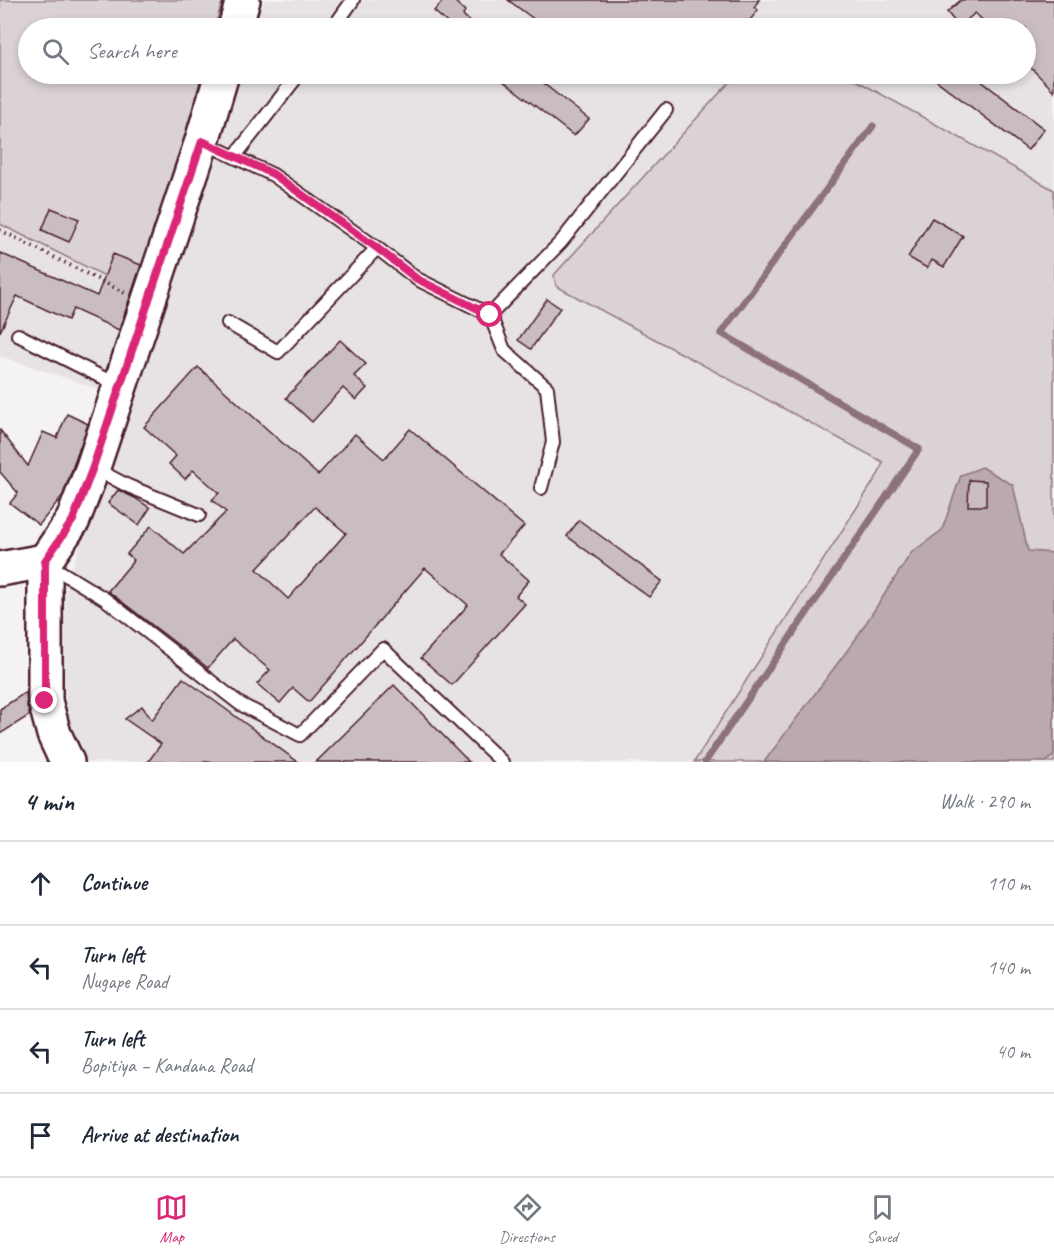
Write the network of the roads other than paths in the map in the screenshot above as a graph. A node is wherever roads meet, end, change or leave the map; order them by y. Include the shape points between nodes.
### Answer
1 (243, 0) edge
2 (353, 0) edge
3 (238, 18) edge
4 (340, 18) edge
5 (219, 84) edge
6 (291, 84) edge
7 (666, 110) dead end
8 (202, 141) junction
9 (235, 156) junction
10 (377, 248) junction
11 (490, 315) junction
12 (228, 323) dead end
13 (18, 335) dead end
14 (120, 387) junction
15 (93, 467) junction
16 (541, 488) dead end
17 (200, 515) dead end
18 (45, 561) junction
19 (0, 568) edge
20 (67, 762) edge
21 (502, 762) edge

1 - 3 main road
2 - 4 lane
5 - 8 main road
6 - 9 lane
7 - 11 lane via 561,242
8 - 9 lane
8 - 14 main road
9 - 10 lane via 273,174
10 - 11 lane via 417,279
10 - 12 lane via 278,352
11 - 16 lane via 504,350 547,388 553,442
13 - 14 lane
14 - 15 main road
15 - 17 lane via 128,486
15 - 18 main road via 73,520
18 - 19 main road
18 - 20 main road via 45,701
18 - 21 lane via 105,599 240,704 300,735 383,649

